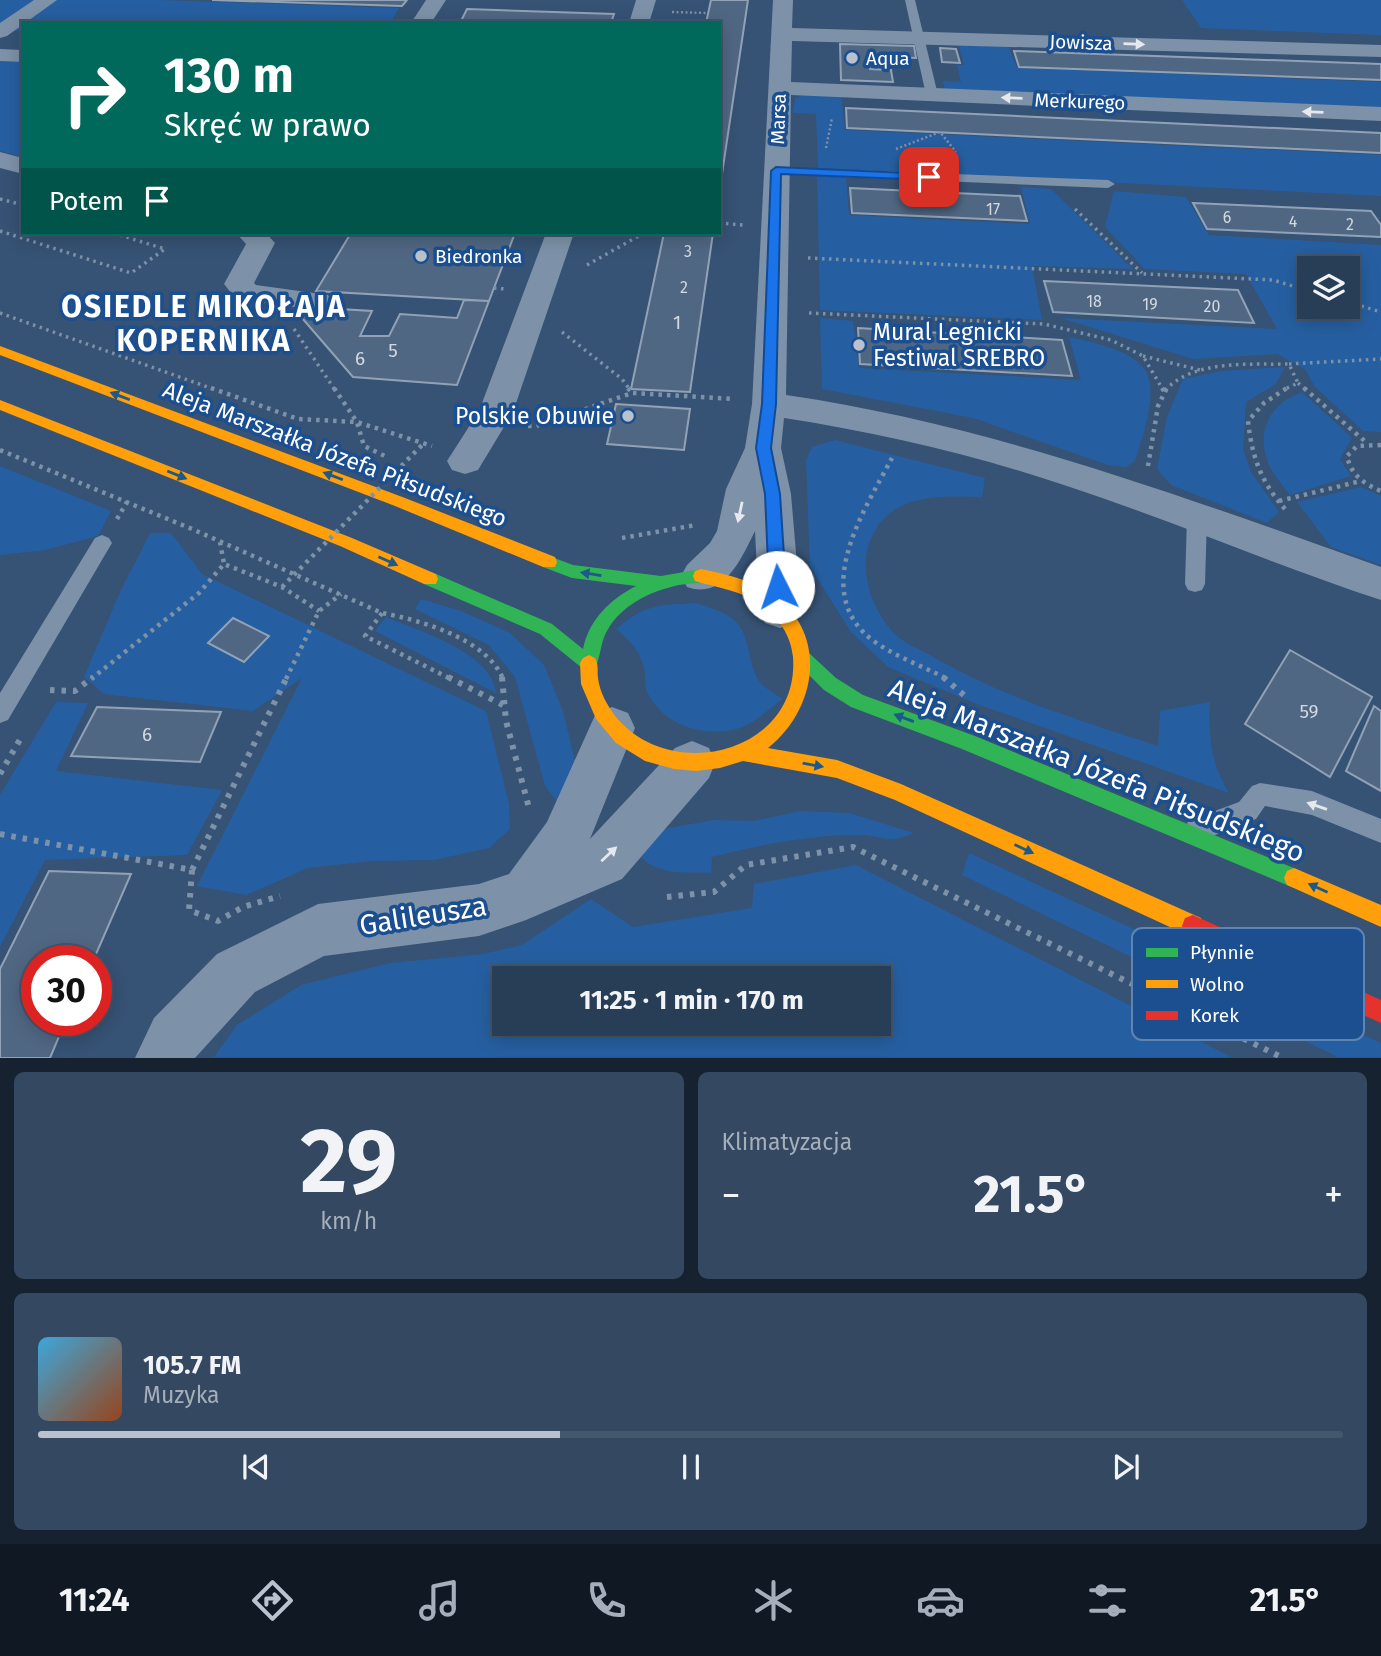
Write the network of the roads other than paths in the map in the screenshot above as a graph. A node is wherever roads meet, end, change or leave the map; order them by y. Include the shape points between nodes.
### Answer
1 (47, 0) edge
2 (436, 0) edge
3 (646, 0) edge
4 (783, 0) edge
5 (910, 0) edge
6 (422, 21) edge
7 (640, 21) edge
8 (0, 32) edge
9 (780, 34) junction
10 (919, 38) junction
11 (1381, 51) edge
12 (0, 55) edge
13 (21, 56) edge
14 (779, 88) junction
15 (932, 95) junction
16 (1381, 114) edge
17 (0, 160) edge
18 (21, 165) edge
19 (776, 171) junction
20 (1108, 184) dead end
21 (252, 235) edge
22 (559, 235) edge
23 (317, 301) dead end
24 (0, 350) edge
25 (754, 402) junction
26 (0, 405) edge
27 (763, 448) junction
28 (465, 461) dead end
29 (1197, 517) junction
30 (102, 543) dead end
31 (701, 576) junction
32 (659, 582) junction
33 (1381, 583) edge
34 (1195, 584) dead end
35 (780, 611) junction
36 (803, 658) junction
37 (588, 663) junction
38 (0, 713) edge
39 (612, 728) junction
40 (746, 753) junction
41 (692, 763) junction
42 (1381, 831) edge
43 (1191, 833) junction
44 (526, 894) junction
45 (1381, 916) edge
46 (1197, 928) edge
47 (1364, 1004) edge
48 (1381, 1012) edge
49 (169, 1048) edge

1 - 8 street
2 - 6 street
3 - 7 street
4 - 9 street, Marsa
5 - 10 lane
9 - 10 street, Jowisza
9 - 14 street, Marsa
10 -> 11 street, Jowisza
10 - 15 lane
12 - 13 street
14 - 15 street, Merkurego
14 - 19 street, Marsa
16 -> 15 street, Merkurego
17 - 18 street
19 - 20 lane
19 - 25 street, Marsa via 771,312
21 - 23 street via 261,243 239,284 247,293
22 - 28 street via 496,412
32 -> 24 street, Aleja Marszałka Józefa Piłsudskiego via 572,571
25 - 27 street, Marsa
25 - 29 street via 826,411 995,450
26 -> 37 street via 346,542 546,629
27 -> 31 street, Marsa via 745,489 736,531 724,554
27 - 35 street, Marsa via 772,494
29 - 33 street
29 - 34 lane
30 - 38 lane
31 - 32 street
31 - 35 street via 730,581 757,593
32 - 37 street via 632,594 610,612 595,636
35 - 36 street via 795,632
36 - 40 street via 803,685 793,712 773,735
43 -> 36 street, Aleja Marszałka Józefa Piłsudskiego via 858,701 830,684
37 - 39 street via 589,686
39 - 41 street via 634,746 661,758
39 - 44 street via 565,839
40 - 41 street
40 -> 46 street via 837,769 901,793
44 -> 41 street, Galileusza via 604,861
42 -> 43 lane via 1312,803 1260,794 1247,811
45 -> 43 street, Aleja Marszałka Józefa Piłsudskiego
44 - 49 street, Galileusza via 479,910 318,930 236,973
47 -> 48 street

